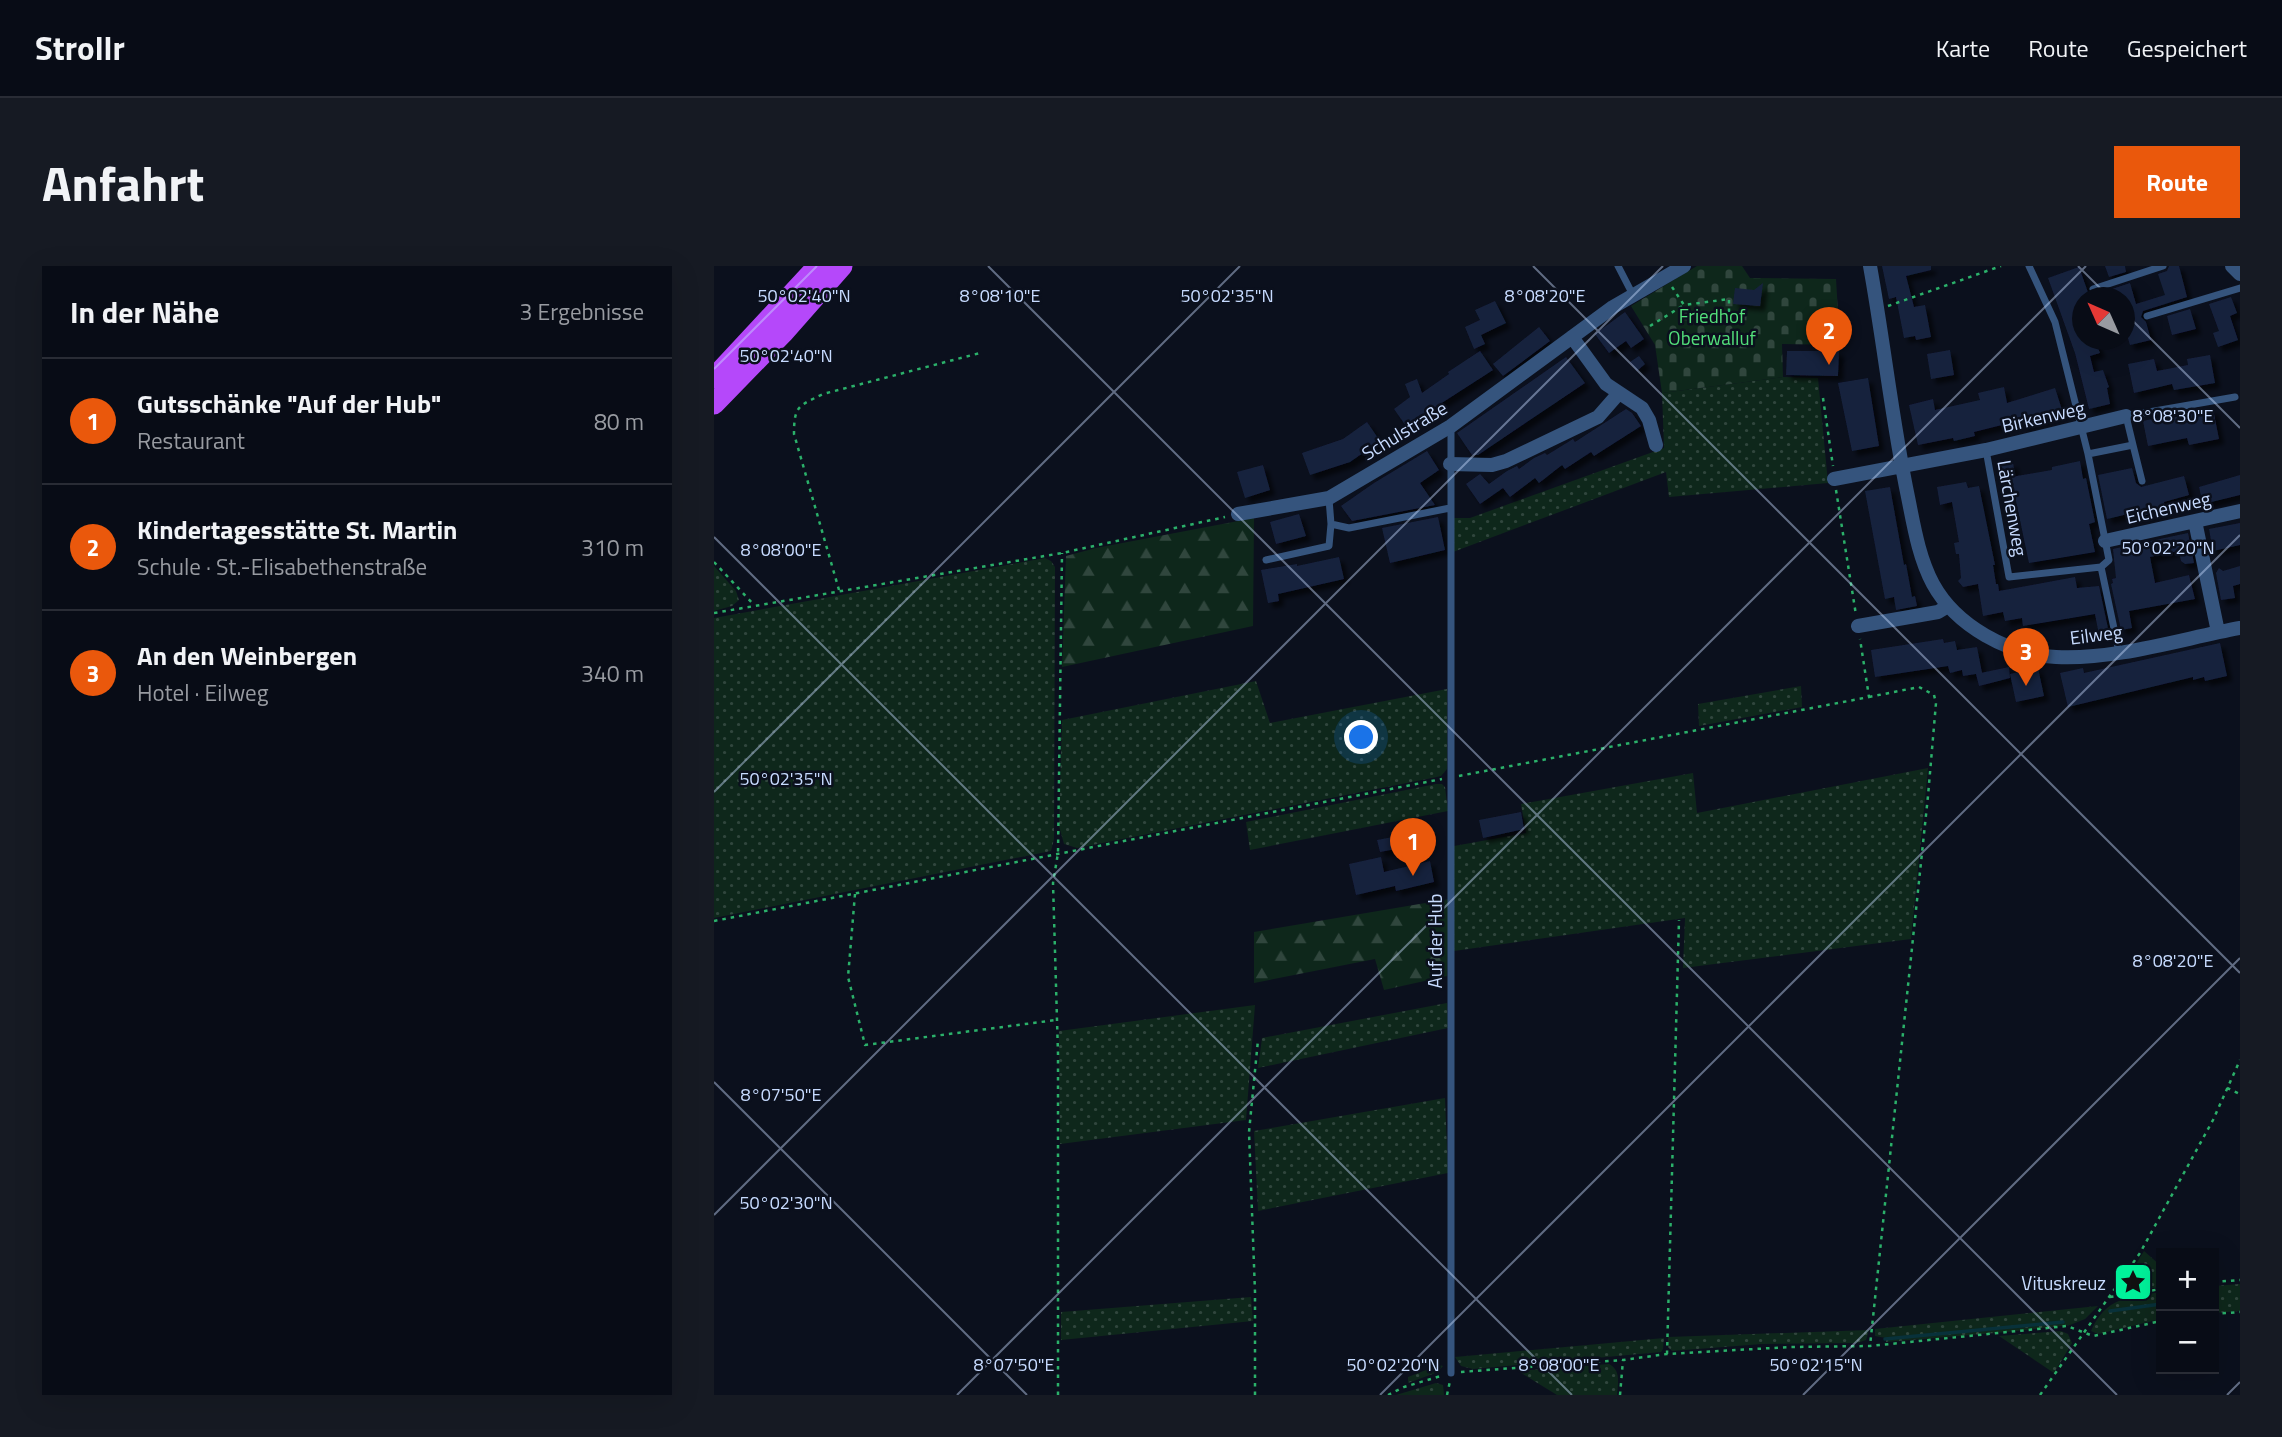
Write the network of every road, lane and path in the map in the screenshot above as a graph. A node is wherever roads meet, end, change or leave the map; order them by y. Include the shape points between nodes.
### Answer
1 (818, 266) edge
2 (842, 266) edge
3 (1618, 266) edge
4 (1684, 266) edge
5 (1870, 266) edge
6 (2001, 266) edge
7 (2029, 266) edge
8 (2163, 266) edge
9 (1672, 286) dead end
10 (2099, 287) edge
11 (2240, 288) edge
12 (1633, 295) junction
13 (1684, 306) junction
14 (1878, 310) junction
15 (1729, 312) dead end
16 (2147, 316) dead end
17 (1650, 326) dead end
18 (1572, 337) junction
19 (980, 353) dead end
20 (714, 378) edge
21 (1619, 393) junction
22 (2235, 397) dead end
23 (1823, 398) dead end
24 (714, 404) edge
25 (2126, 416) junction
26 (1451, 426) junction
27 (2081, 428) junction
28 (1656, 444) dead end
29 (2133, 445) junction
30 (1986, 450) junction
31 (2088, 454) junction
32 (1450, 464) junction
33 (1902, 467) junction
34 (1834, 479) junction
35 (2142, 481) dead end
36 (1329, 498) junction
37 (1450, 508) junction
38 (2240, 511) edge
39 (1238, 514) joint
40 (2195, 521) junction
41 (1331, 524) junction
42 (2105, 541) junction
43 (1062, 553) junction
44 (1266, 560) dead end
45 (714, 562) edge
46 (2101, 567) junction
47 (839, 590) junction
48 (754, 605) junction
49 (1948, 606) junction
50 (714, 613) edge
51 (1858, 626) junction
52 (2240, 628) edge
53 (2218, 632) junction
54 (2119, 652) junction
55 (1869, 697) junction
56 (1451, 777) junction
57 (1058, 853) junction
58 (855, 894) junction
59 (1679, 920) dead end
60 (714, 921) edge
61 (1057, 1020) junction
62 (1258, 1040) dead end
63 (2240, 1060) edge
64 (2227, 1088) junction
65 (2240, 1094) edge
66 (2240, 1280) edge
67 (2219, 1282) edge
68 (2156, 1290) edge
69 (2110, 1297) junction
70 (2240, 1312) edge
71 (2219, 1314) edge
72 (2156, 1322) edge
73 (2084, 1333) junction
74 (1870, 1346) junction
75 (1667, 1354) junction
76 (1623, 1360) junction
77 (1451, 1373) junction
78 (1058, 1395) edge
79 (1255, 1395) edge
80 (1388, 1395) edge
81 (1447, 1395) edge
82 (1620, 1395) edge
83 (2040, 1395) edge

1 - 20 highway
2 - 24 highway
3 - 12 lane
4 - 12 street, Schulstraße
5 - 14 street, Eilweg
6 - 14 path
7 - 27 lane via 2055,322
8 - 10 lane
9 - 13 path
11 - 16 lane
12 - 18 street, Schulstraße
13 - 15 path via 1729,299
13 - 17 path
14 - 33 street, Eilweg
18 - 21 street via 1606,384
18 - 26 street, Schulstraße
19 - 47 path via 824,394 802,405 794,415 794,434
21 - 28 street via 1642,408
21 - 32 street via 1598,417 1506,461
22 - 25 lane, Birkenweg
23 - 34 path
25 - 27 street, Birkenweg
25 - 29 lane
26 - 32 lane, Auf der Hub
26 - 36 street, Schulstraße
27 - 30 street, Birkenweg
27 - 31 lane
29 - 31 lane
29 - 35 lane
30 - 33 street, Birkenweg
30 - 46 lane, Lärchenweg via 2009,577
31 - 42 lane
32 - 37 lane, Auf der Hub
33 - 34 street, Birkenweg
33 - 49 street, Eilweg via 1918,544
34 - 51 path
36 - 39 street, Schulstraße
36 - 41 lane
37 - 41 lane via 1349,528
37 - 56 lane, Auf der Hub
38 - 40 street, Eichenweg
39 - 43 path
40 - 42 street, Eichenweg
40 - 53 street
41 - 44 lane via 1329,546
42 - 46 lane via 2109,560
43 - 47 path
43 - 57 path
45 - 48 path
46 - 54 lane
47 - 48 path
48 - 50 path
49 - 51 street via 1938,612
49 - 54 street, Eilweg via 1976,629 2029,654 2089,657
51 - 55 path
52 - 53 street, Eilweg
53 - 54 street, Eilweg
55 - 56 path
55 - 74 path via 1919,687 1934,695 1936,703
56 - 57 path
56 - 77 lane, Auf der Hub
57 - 58 path
57 - 61 path via 1053,883
58 - 60 path
58 - 61 path via 848,977 865,1045
59 - 75 path
61 - 78 path
62 - 79 path via 1249,1132
63 - 64 path
64 - 65 path
64 - 69 path via 2140,1253
66 - 67 path
68 - 69 path
69 - 73 path
70 - 71 path
72 - 73 path via 2093,1336
73 - 74 path via 2067,1326
73 - 83 path
74 - 75 path
75 - 76 path
76 - 77 path
76 - 82 path
77 - 80 path
77 - 81 path

